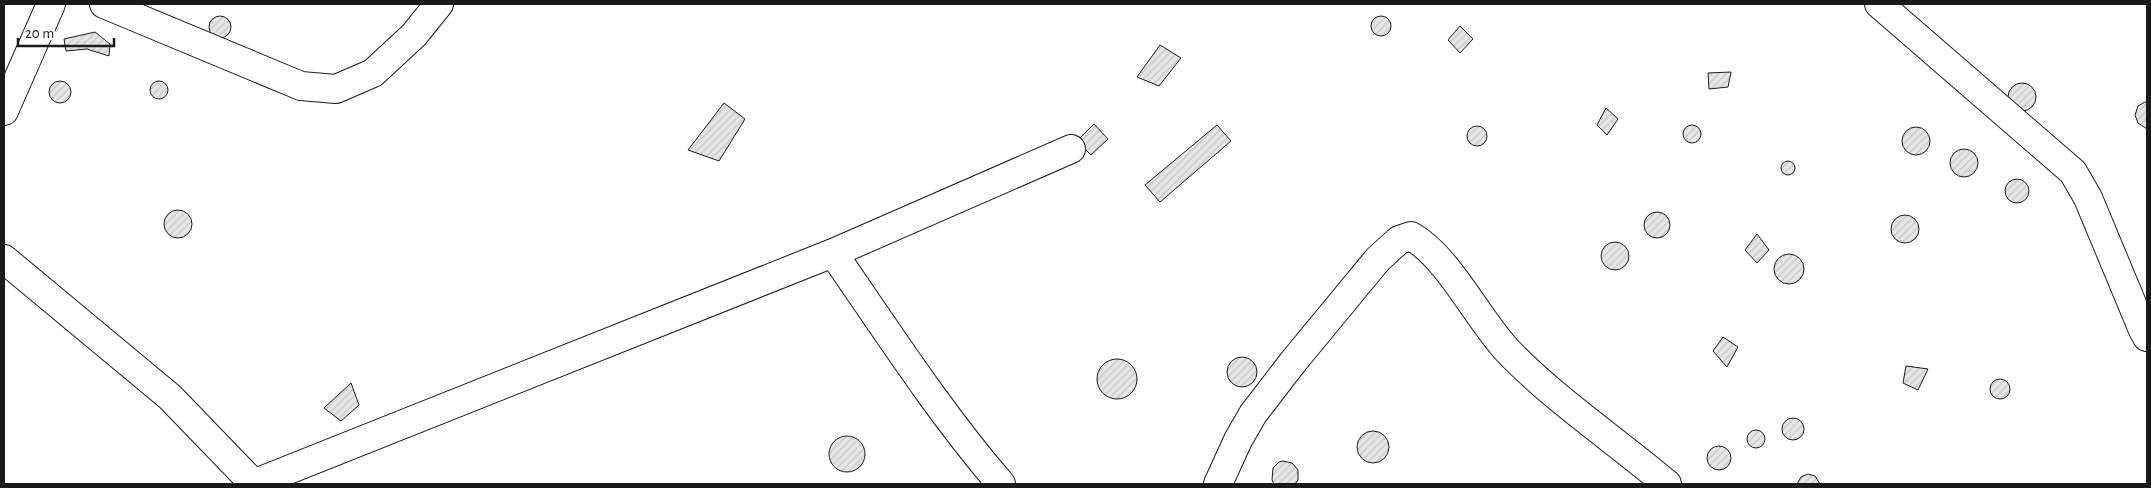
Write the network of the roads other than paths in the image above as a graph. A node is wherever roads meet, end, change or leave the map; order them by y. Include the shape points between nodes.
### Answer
1 (51, 4) edge
2 (104, 4) edge
3 (440, 4) edge
4 (1879, 4) edge
5 (4, 111) edge
6 (1071, 149) dead end
7 (833, 253) junction
8 (4, 259) edge
9 (2147, 336) edge
10 (254, 484) edge
11 (1001, 484) edge
12 (1218, 484) edge
13 (1667, 484) edge

1 - 5 street
2 - 3 street via 301,86 336,89 373,73 414,35
4 - 9 street via 2073,172 2088,198
6 - 7 street
7 - 10 street
7 - 11 street via 978,458
8 - 10 street via 170,397
12 - 13 street via 1253,414 1293,362 1378,259 1399,240 1411,236 1439,259 1507,350 1541,382

